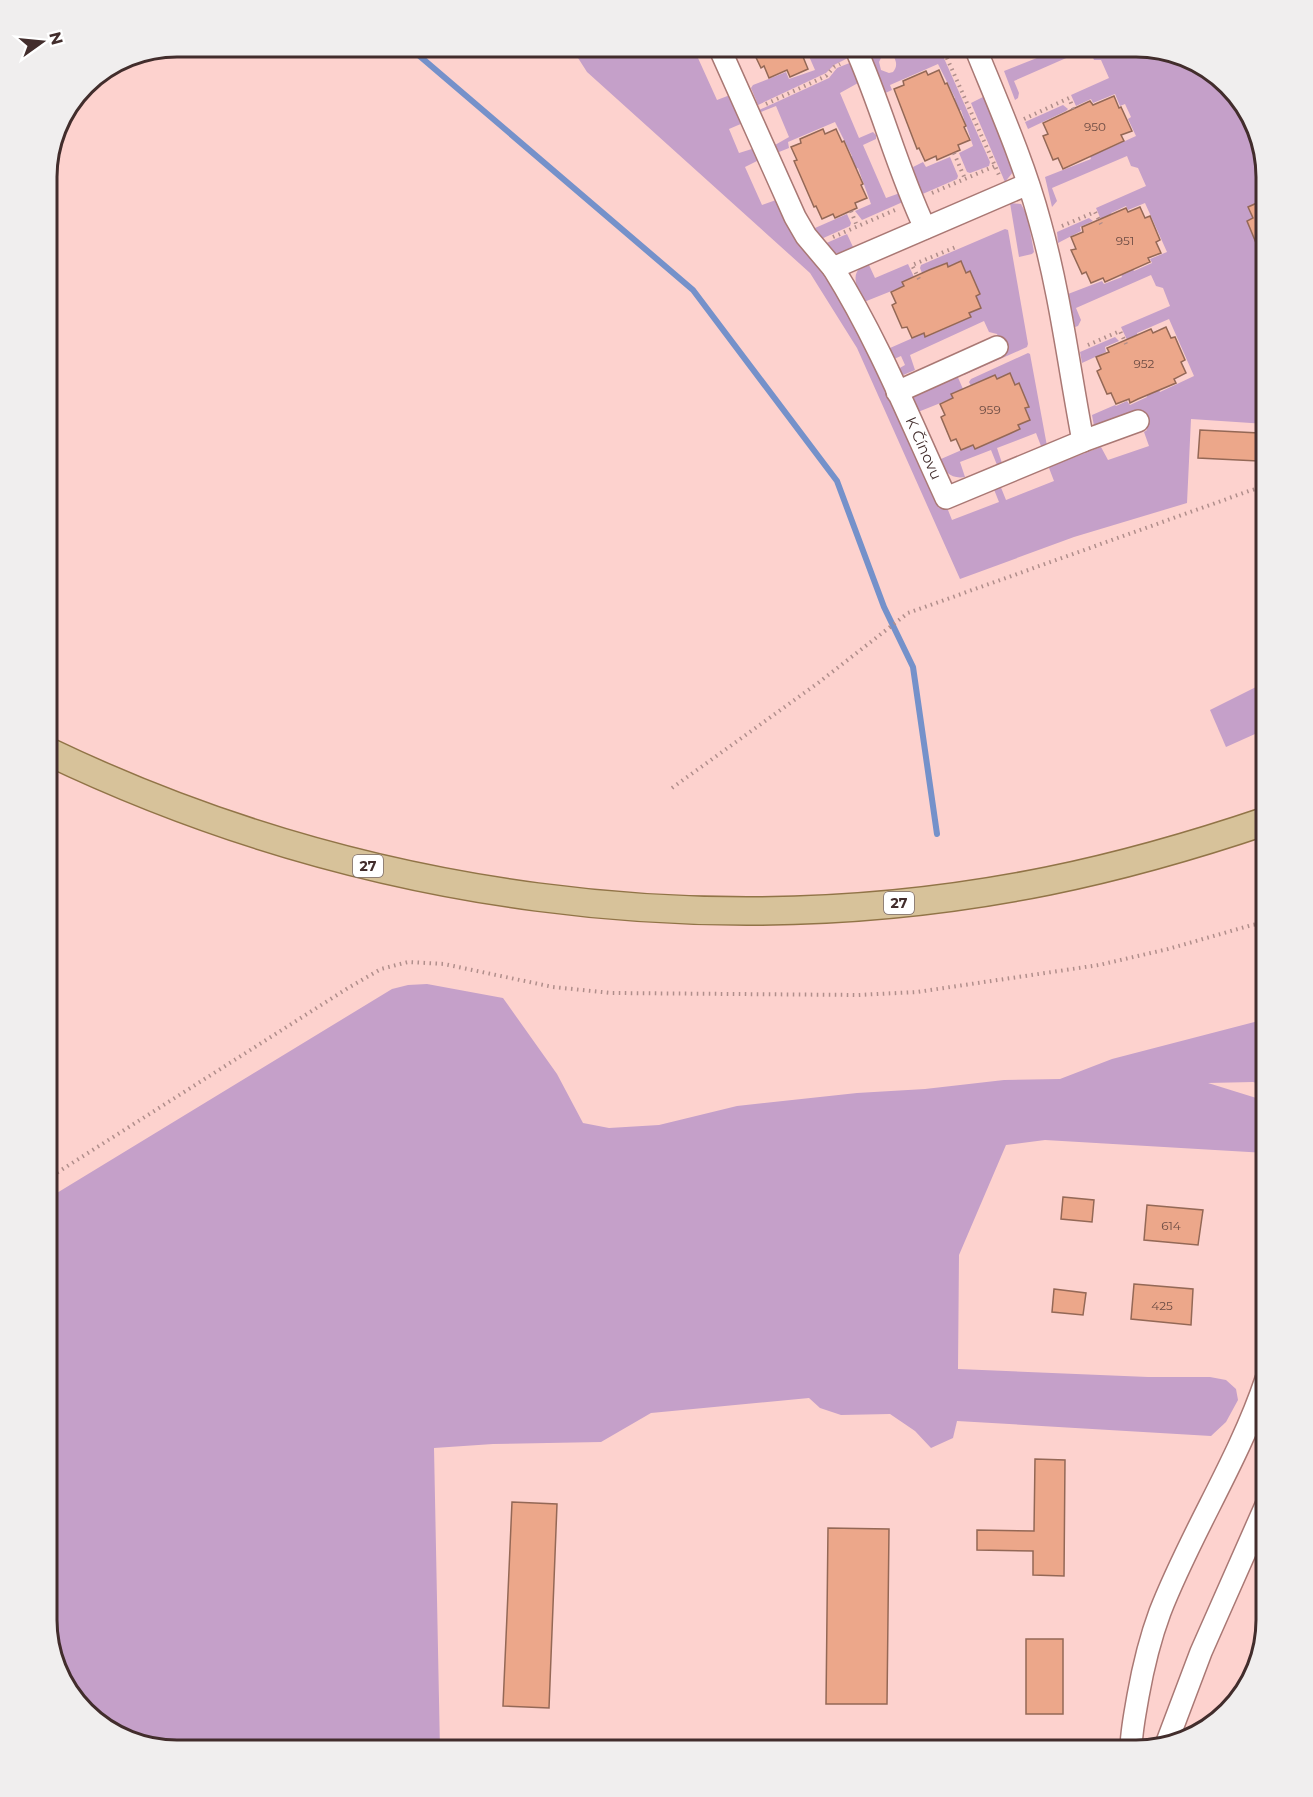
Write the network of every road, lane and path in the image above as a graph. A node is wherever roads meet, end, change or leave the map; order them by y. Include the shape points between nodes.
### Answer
1 (723, 57) edge
2 (848, 57) edge
3 (860, 57) edge
4 (946, 57) edge
5 (979, 57) edge
6 (748, 113) junction
7 (1075, 113) dead end
8 (1021, 120) dead end
9 (954, 153) dead end
10 (965, 179) dead end
11 (1028, 184) junction
12 (1006, 193) junction
13 (851, 211) dead end
14 (1101, 224) dead end
15 (857, 226) dead end
16 (925, 228) junction
17 (1053, 230) dead end
18 (956, 246) dead end
19 (833, 268) junction
20 (919, 279) dead end
21 (1126, 344) dead end
22 (997, 347) dead end
23 (1085, 347) dead end
24 (897, 392) junction
25 (1138, 421) dead end
26 (1083, 441) junction
27 (1256, 488) edge
28 (57, 756) edge
29 (672, 788) dead end
30 (1256, 824) edge
31 (1256, 924) edge
32 (57, 1173) edge
33 (1256, 1409) edge
34 (1256, 1528) edge
35 (1170, 1735) edge
36 (1132, 1740) edge

1 - 6 street, K Čínovu
2 - 6 path via 826,76
3 - 16 street via 908,192
4 - 12 path
5 - 11 street
6 - 19 street, K Čínovu via 795,217
7 - 8 path via 1069,98
9 - 10 path
11 - 12 street
11 - 26 street via 1053,273
12 - 16 street
13 - 15 path
14 - 17 path via 1095,212
16 - 19 street
18 - 20 path via 912,265
19 - 24 street, K Čínovu via 851,296
21 - 23 path via 1120,331
22 - 24 street
24 - 26 street, K Čínovu via 946,498
25 - 26 street, K Čínovu
27 - 29 path via 908,613
28 - 30 main road, 27 via 211,820 375,868 513,894 658,909 806,909 962,896 1134,861
31 - 32 path via 1070,970 879,995 611,993 553,987 444,964 408,962 381,969 348,988
33 - 36 street via 1160,1613 1142,1673
34 - 35 street

